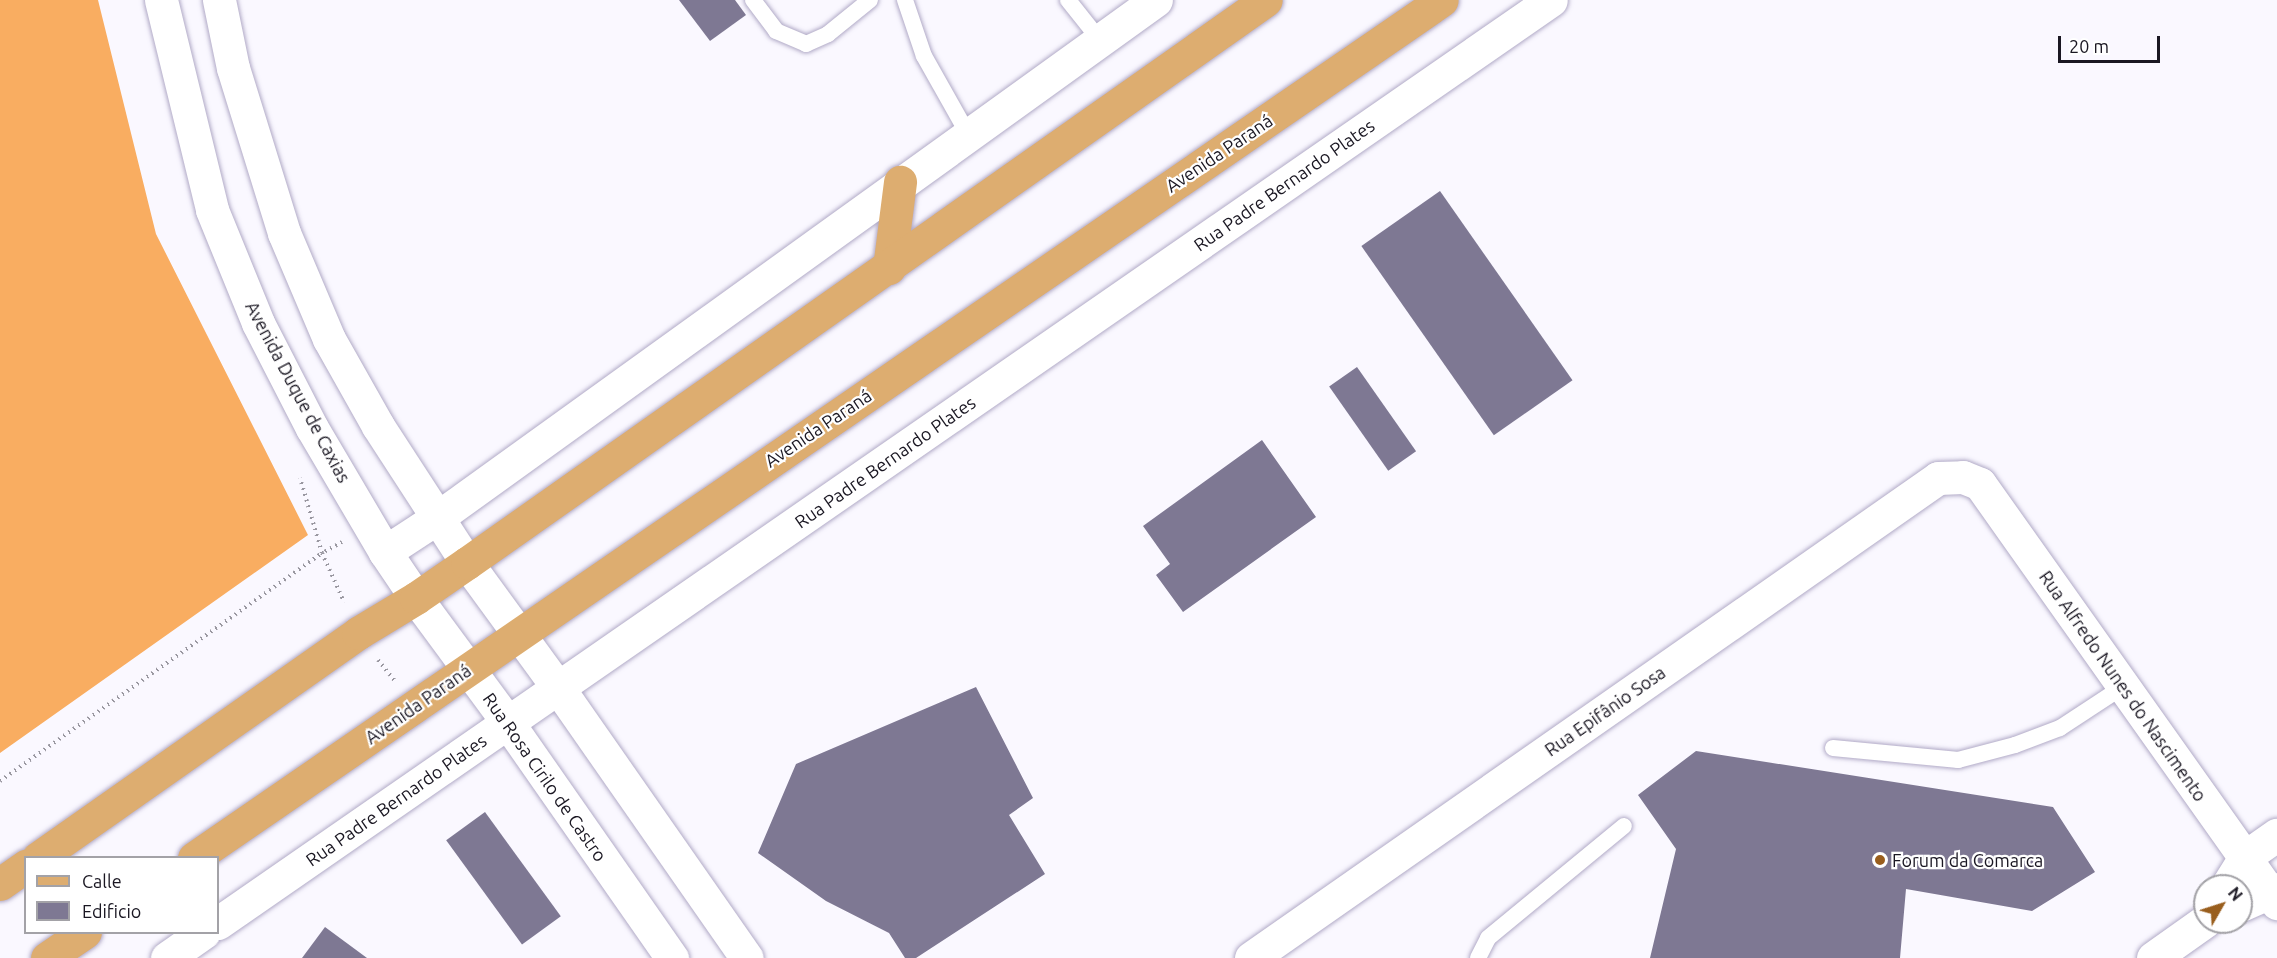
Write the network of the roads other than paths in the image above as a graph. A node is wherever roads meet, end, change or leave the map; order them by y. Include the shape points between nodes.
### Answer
1 (161, 0) edge
2 (219, 0) edge
3 (753, 0) edge
4 (870, 0) edge
5 (904, 0) edge
6 (1068, 0) edge
7 (1156, 0) edge
8 (1266, 0) edge
9 (1442, 0) edge
10 (1551, 0) edge
11 (1099, 39) junction
12 (968, 134) junction
13 (900, 182) junction
14 (889, 268) junction
15 (1962, 477) joint
16 (437, 518) junction
17 (386, 552) junction
18 (467, 563) junction
19 (416, 598) junction
20 (518, 634) junction
21 (468, 669) junction
22 (2124, 686) junction
23 (559, 688) junction
24 (508, 723) junction
25 (1833, 748) dead end
26 (1624, 826) dead end
27 (2277, 835) edge
28 (41, 856) edge
29 (197, 856) edge
30 (2245, 857) junction
31 (24, 867) edge
32 (2234, 874) edge
33 (0, 884) edge
34 (2266, 897) edge
35 (219, 922) edge
36 (2193, 930) edge
37 (83, 934) edge
38 (203, 934) edge
39 (1273, 952) edge
40 (47, 958) edge
41 (168, 958) edge
42 (672, 958) edge
43 (747, 958) edge
44 (1478, 958) edge
45 (2153, 958) edge

1 - 17 street, Avenida Duque de Caxias via 212,210 258,323 312,428
2 - 16 street via 233,68 284,233 329,339
3 - 4 lane via 776,31 806,44 828,33
5 - 12 lane via 924,57
6 - 11 lane
7 - 11 street
8 - 14 main road
9 - 20 main road, Avenida Paraná
10 - 23 street, Rua Padre Bernardo Plates
11 - 12 street
12 - 13 street
13 - 14 main road
13 - 16 street
14 - 18 main road
15 - 22 street, Rua Alfredo Nunes do Nascimento via 1980,484
15 - 39 street, Rua Epifânio Sosa via 1938,478
16 - 17 street
16 - 18 street
17 - 19 street, Avenida Duque de Caxias
18 - 19 main road
18 - 20 street
19 - 21 street, Rua Rosa Cirilo de Castro
19 - 28 main road via 358,633
20 - 21 main road, Avenida Paraná
20 - 23 street
21 - 24 street, Rua Rosa Cirilo de Castro
21 - 29 main road, Avenida Paraná
22 - 25 lane via 2060,728 1958,760
22 - 30 street, Rua Alfredo Nunes do Nascimento
23 - 24 street, Rua Padre Bernardo Plates
23 - 43 street
24 - 35 street, Rua Padre Bernardo Plates
24 - 42 street, Rua Rosa Cirilo de Castro
26 - 44 lane via 1488,938
27 - 30 street
30 - 32 street
30 - 34 street, Rua Alfredo Nunes do Nascimento
31 - 33 main road
36 - 45 street
37 - 40 main road
38 - 41 street

